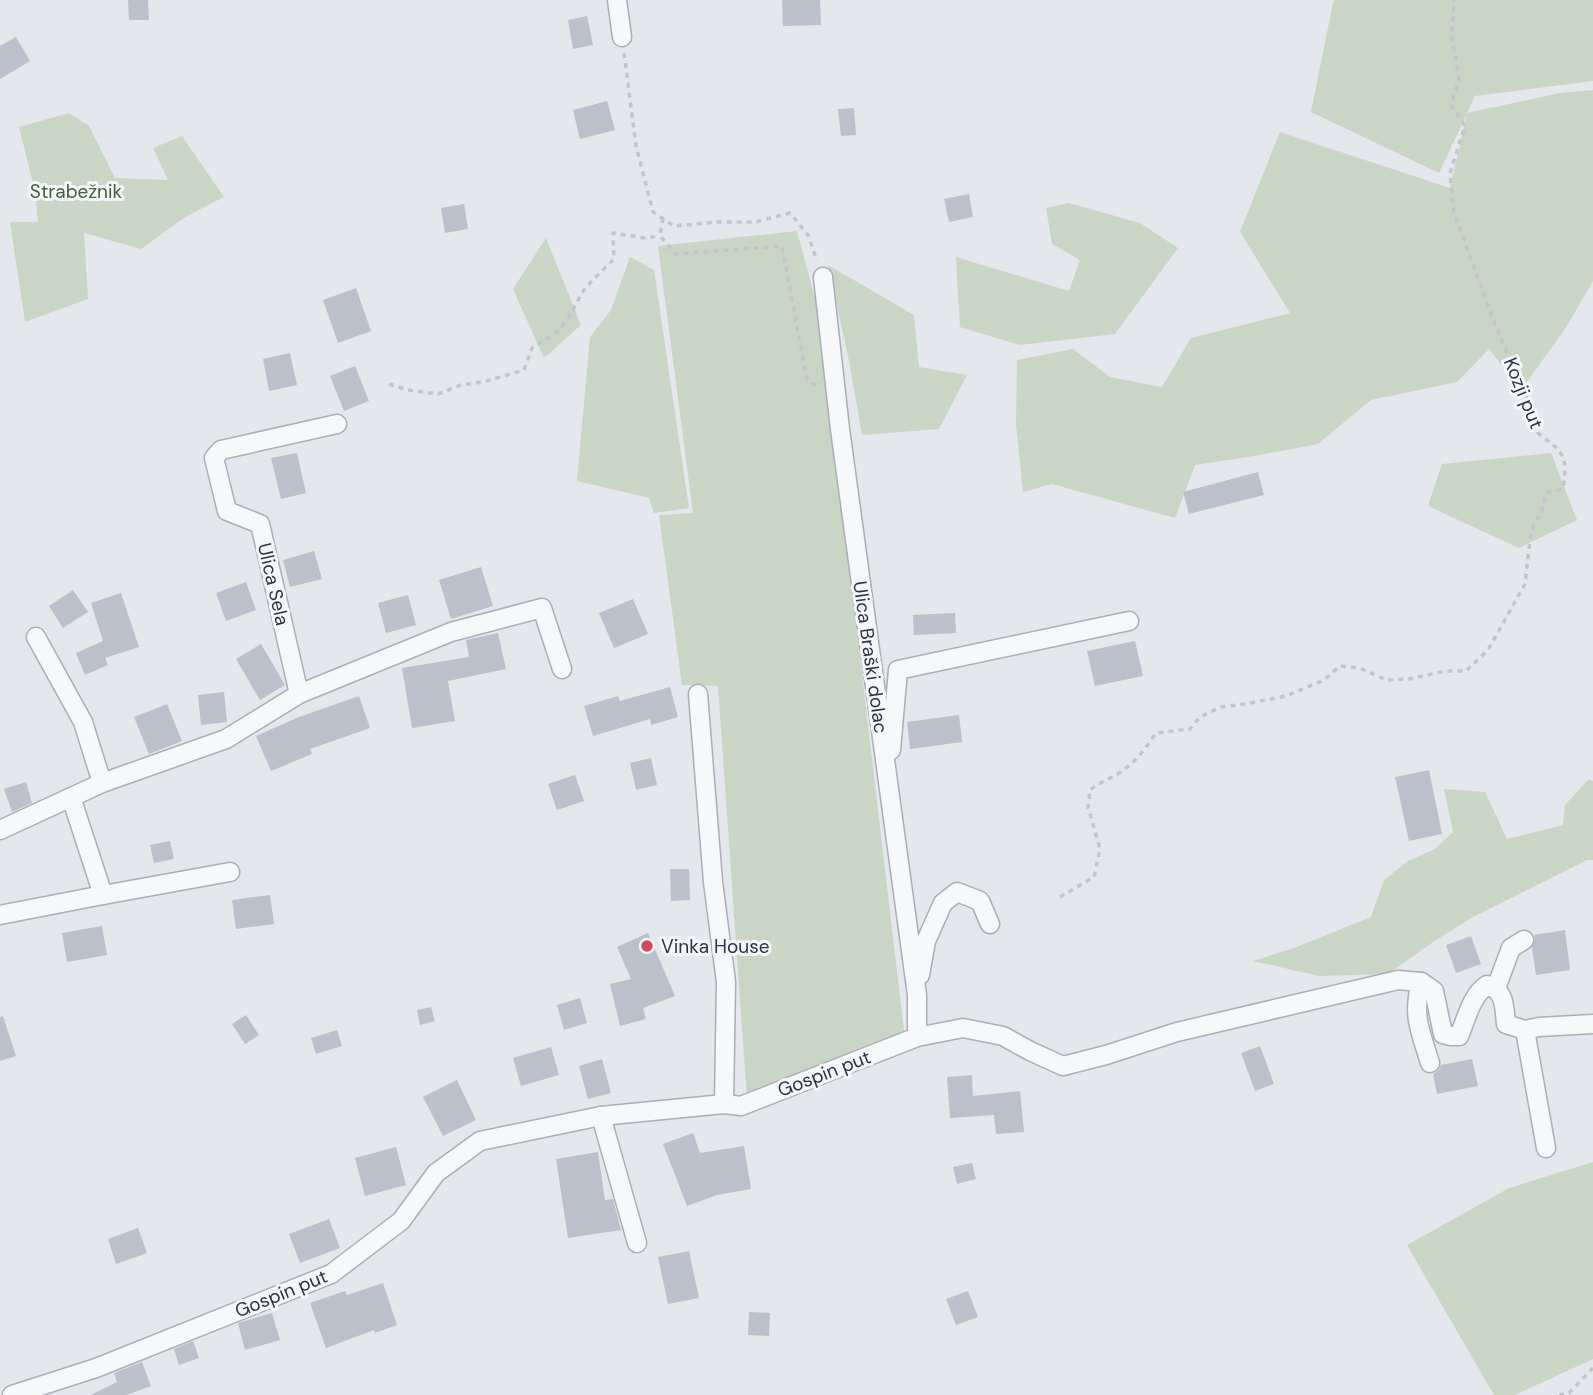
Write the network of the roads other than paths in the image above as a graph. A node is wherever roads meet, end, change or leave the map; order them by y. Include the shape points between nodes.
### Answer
1 (617, 0) edge
2 (622, 37) road end
3 (823, 277) road end
4 (337, 424) dead end
5 (1129, 621) dead end
6 (36, 637) dead end
7 (562, 669) dead end
8 (299, 694) junction
9 (698, 694) dead end
10 (888, 781) junction
11 (102, 783) junction
12 (71, 797) junction
13 (0, 830) edge
14 (230, 873) dead end
15 (103, 895) junction
16 (0, 915) edge
17 (990, 924) dead end
18 (1524, 940) dead end
19 (1421, 982) junction
20 (1496, 988) junction
21 (917, 995) junction
22 (1593, 1024) edge
23 (1525, 1030) junction
24 (917, 1037) junction
25 (1430, 1063) dead end
26 (724, 1104) junction
27 (601, 1116) junction
28 (1546, 1148) dead end
29 (637, 1243) dead end
30 (12, 1395) edge

1 - 2 street
3 - 10 street, Ulica Braški dolac
4 - 8 street, Ulica Sela via 221,450 214,458 227,511 260,523
5 - 10 street via 898,670
6 - 11 street via 83,722
7 - 8 street via 542,608 451,632
8 - 11 street via 226,739
9 - 26 street via 726,982
10 - 21 street, Ulica Braški dolac
11 - 12 street
12 - 13 street
12 - 15 street
14 - 15 street
15 - 16 street
17 - 21 street via 979,901 957,892 943,903 926,941
18 - 20 street via 1511,948
19 - 20 street via 1434,991 1443,1034 1451,1037 1459,1036 1478,991 1487,985
19 - 24 street, Gospin put via 1398,980 1177,1032 1063,1066 990,1033 963,1028
19 - 25 street via 1417,1019
20 - 23 street via 1503,999 1506,1024
21 - 24 street, Ulica Braški dolac
22 - 23 street
23 - 28 street
24 - 26 street, Gospin put via 741,1106
26 - 27 street, Gospin put
27 - 29 street
27 - 30 street, Gospin put via 480,1141 436,1174 401,1220 331,1274 96,1368

